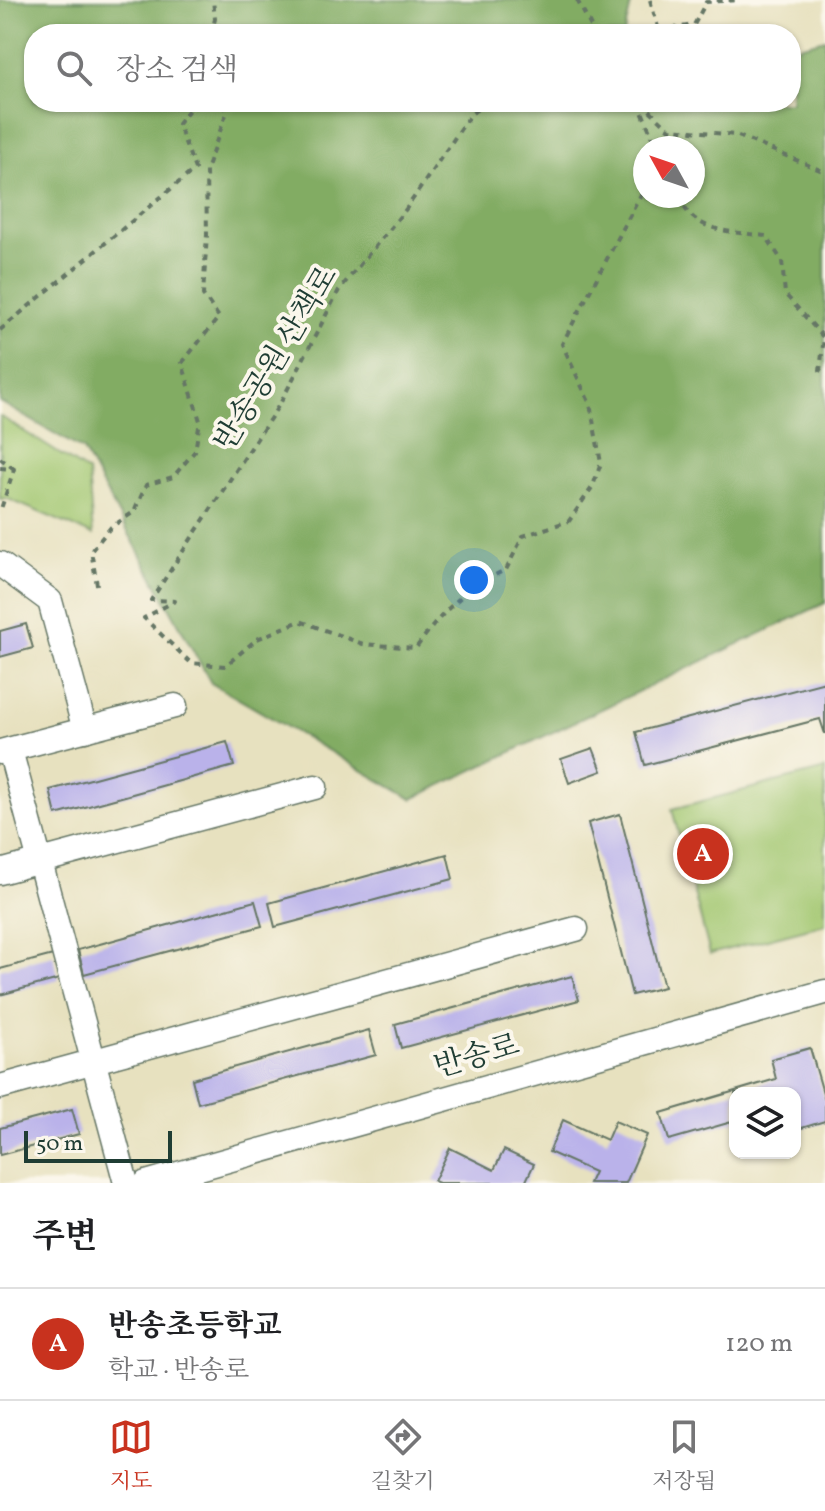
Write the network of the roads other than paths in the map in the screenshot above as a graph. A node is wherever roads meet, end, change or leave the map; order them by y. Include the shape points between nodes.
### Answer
1 (0, 564) edge
2 (175, 706) dead end
3 (85, 730) junction
4 (5, 751) edge
5 (315, 787) dead end
6 (40, 862) junction
7 (0, 872) edge
8 (576, 929) dead end
9 (825, 992) edge
10 (93, 1061) junction
11 (0, 1087) edge
12 (126, 1183) edge
13 (146, 1183) edge

1 - 3 street via 50,601
2 - 3 street
3 - 4 street
4 - 6 street
5 - 6 street
6 - 7 street
6 - 10 street
8 - 10 street
9 - 13 street, 반송로
10 - 11 street
10 - 12 street

